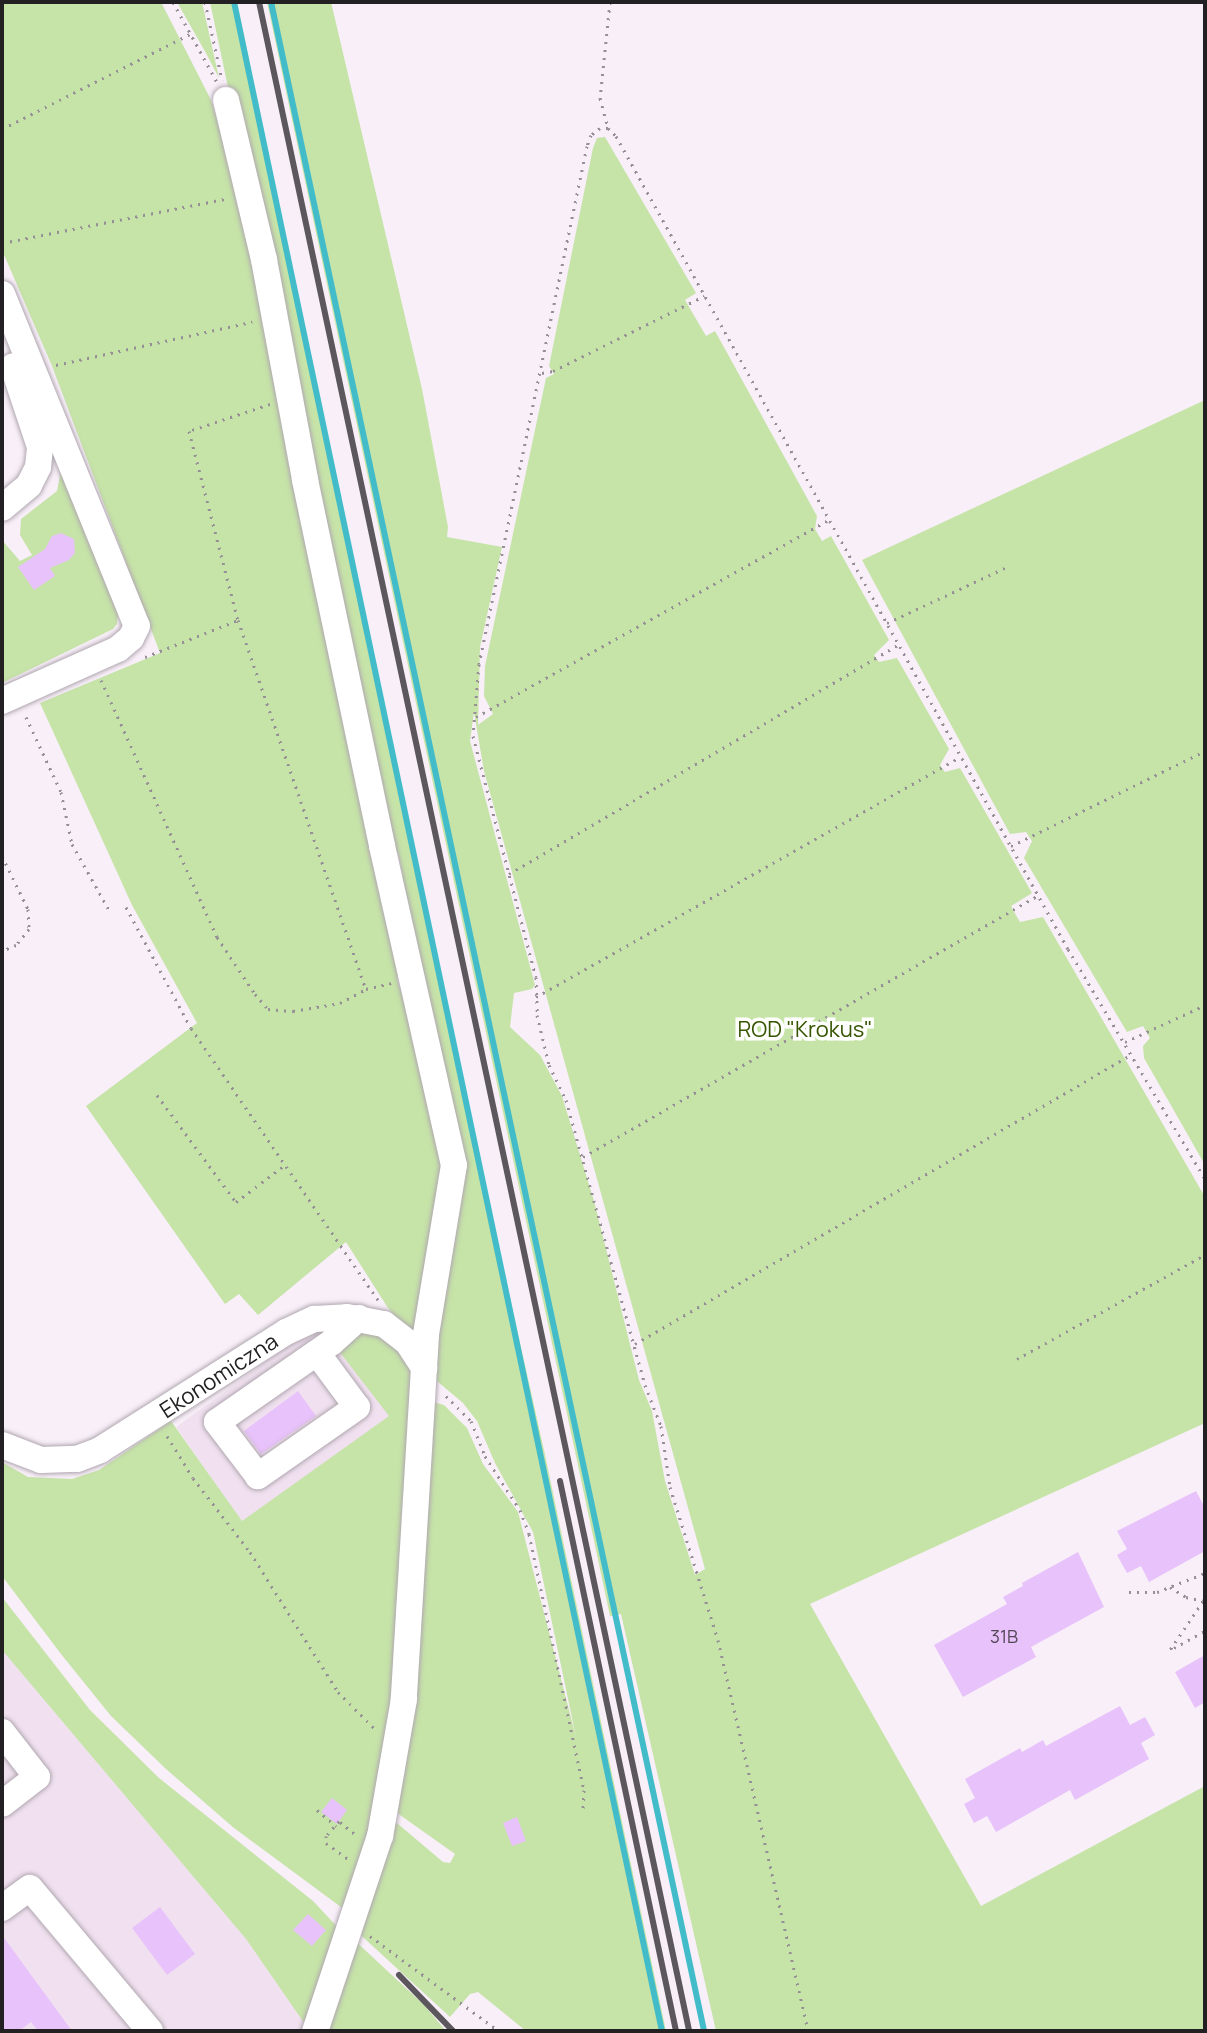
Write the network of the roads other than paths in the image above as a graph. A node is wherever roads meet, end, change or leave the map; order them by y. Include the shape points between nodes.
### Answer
1 (226, 100) road end
2 (2, 294) edge
3 (4, 342) edge
4 (2, 402) edge
5 (2, 508) edge
6 (9, 698) edge
7 (359, 1318) junction
8 (317, 1353) junction
9 (424, 1374) junction
10 (2, 1445) edge
11 (2, 1732) edge
12 (2, 1804) edge
13 (2, 1908) edge
14 (150, 2031) edge
15 (315, 2031) edge

1 - 9 street via 454,1165
2 - 6 street via 137,626 118,649
3 - 4 street via 11,368
3 - 5 street via 40,447 29,485
7 - 8 street
7 - 9 street, Ekonomiczna via 384,1324 402,1337
7 - 10 street, Ekonomiczna via 307,1321 122,1439 77,1459 41,1460
8 - 8 street via 217,1422 258,1476 357,1407
9 - 15 street via 409,1649 396,1742 380,1836
11 - 12 street via 37,1777
13 - 14 street via 30,1888

